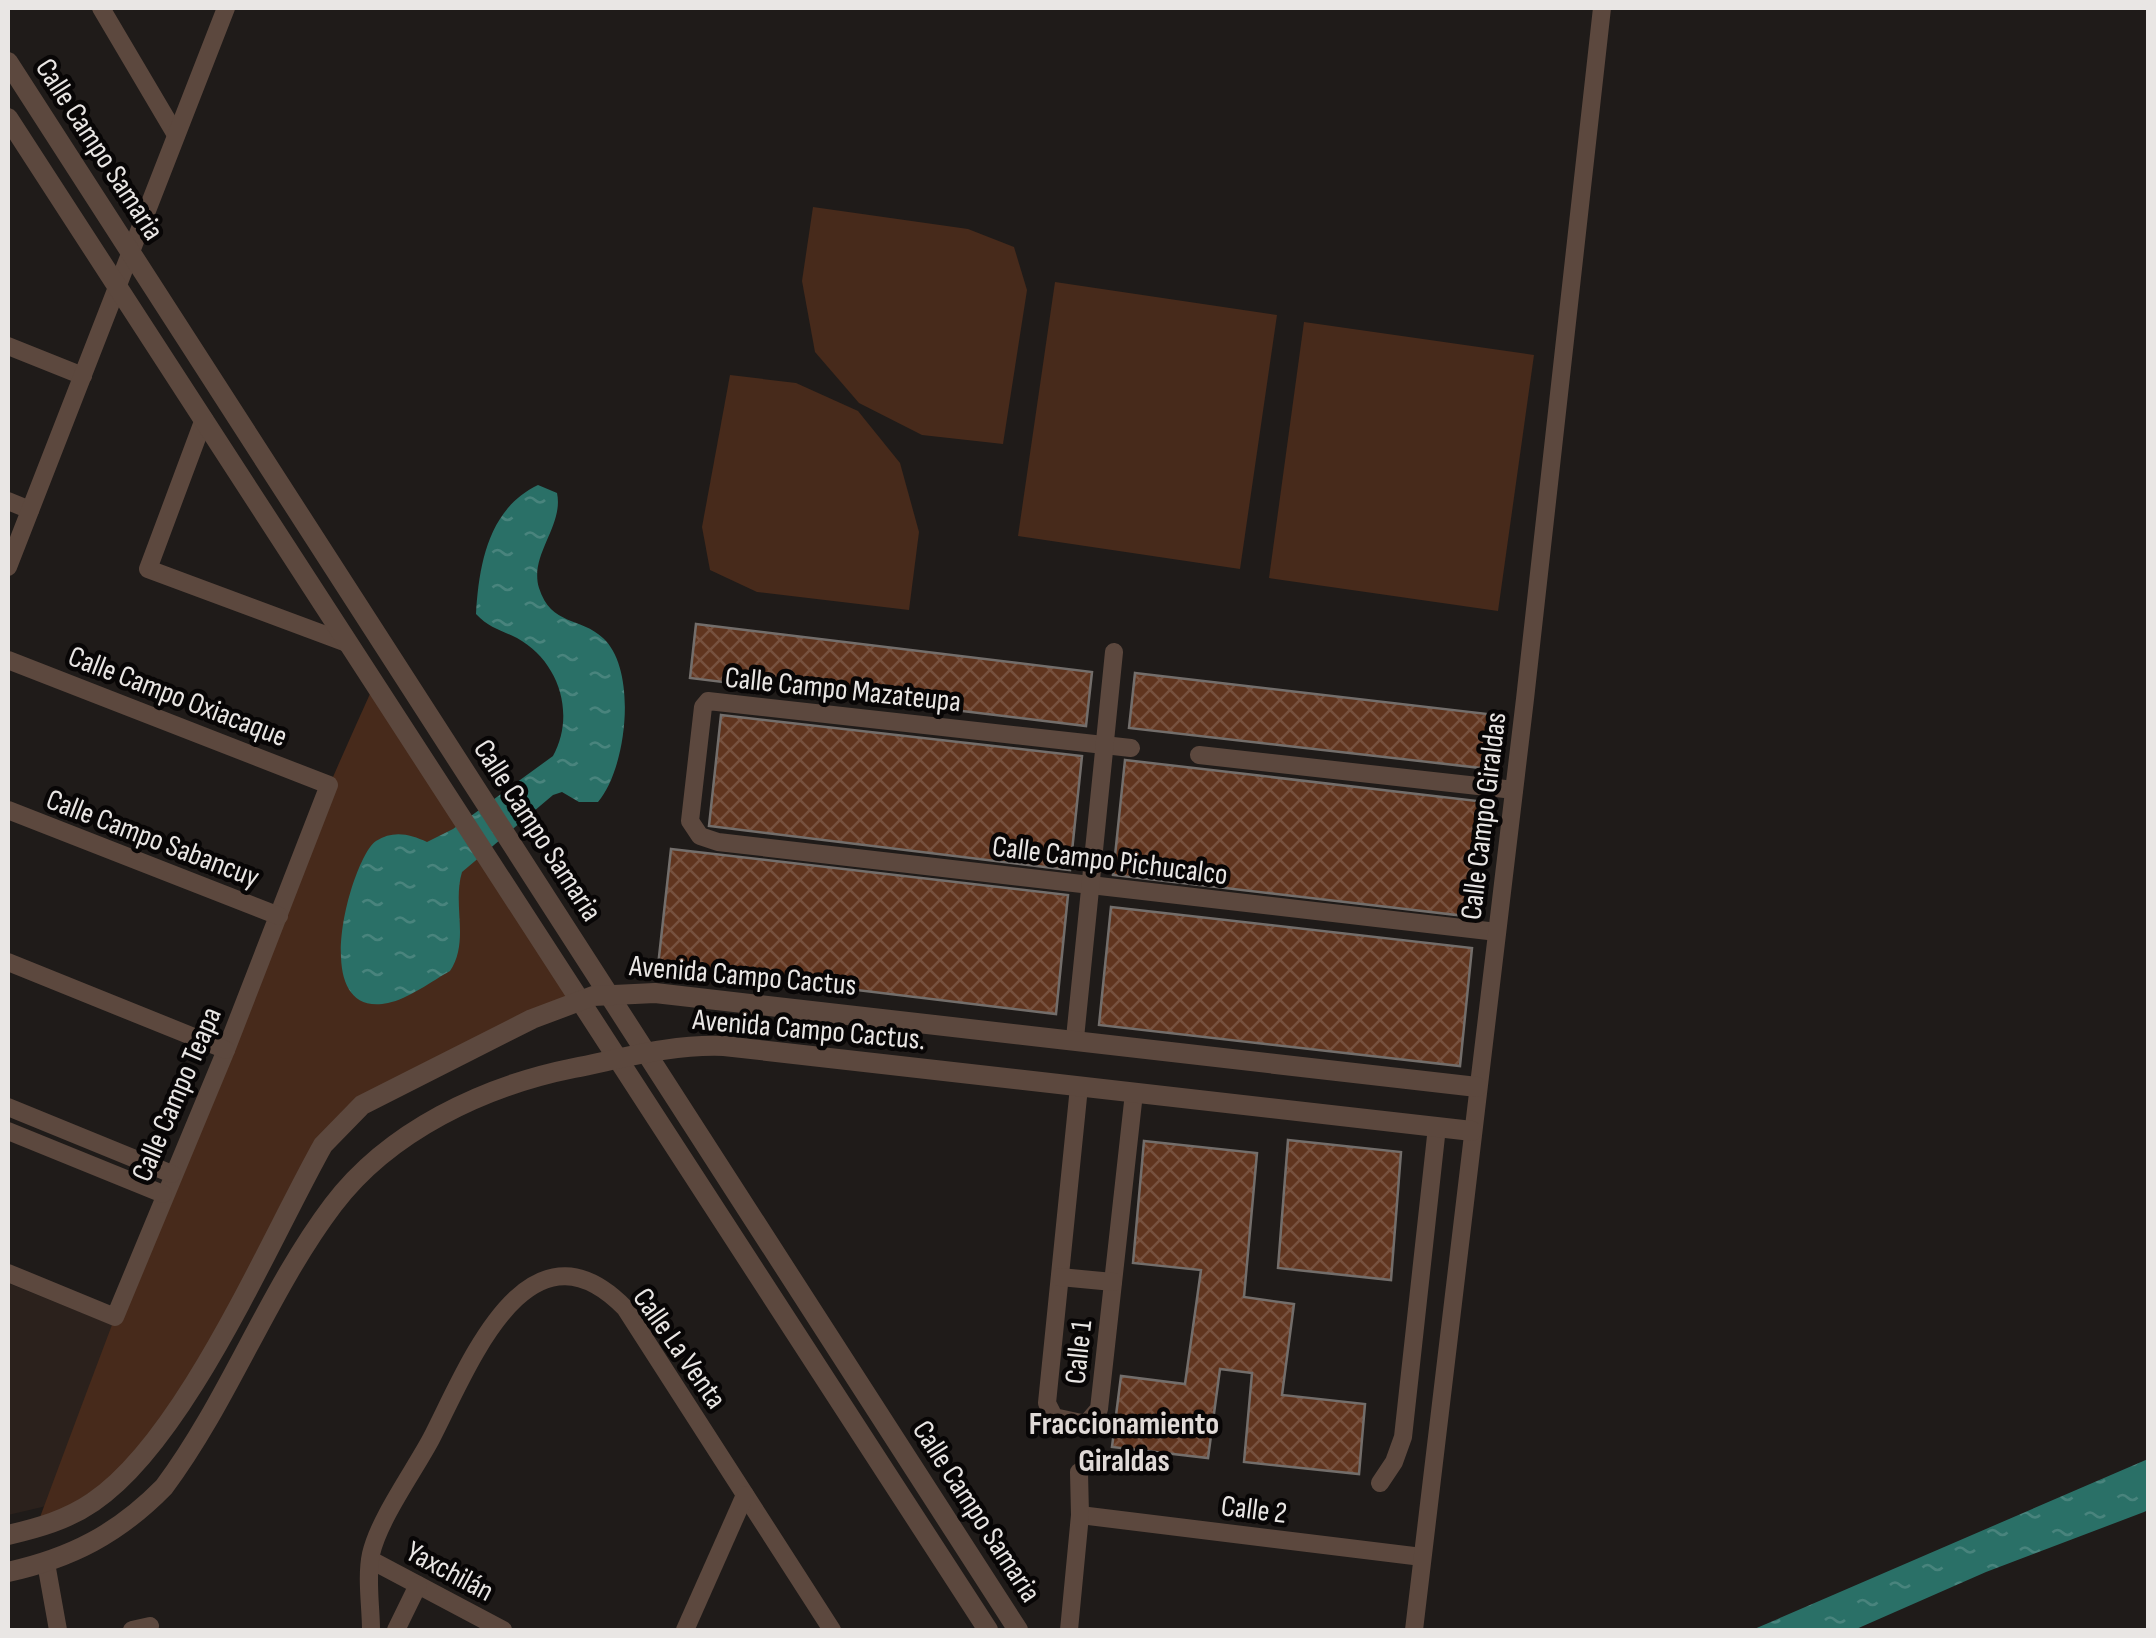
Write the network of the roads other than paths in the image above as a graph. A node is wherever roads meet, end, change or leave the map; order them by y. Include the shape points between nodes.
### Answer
1 (101, 8) edge
2 (226, 8) edge
3 (1602, 8) edge
4 (8, 62) edge
5 (8, 118) edge
6 (176, 135) junction
7 (131, 252) junction
8 (118, 286) junction
9 (8, 346) edge
10 (83, 376) junction
11 (204, 419) junction
12 (8, 501) edge
13 (30, 510) junction
14 (8, 566) edge
15 (347, 643) junction
16 (1114, 652) dead end
17 (8, 660) edge
18 (1104, 745) junction
19 (1131, 748) dead end
20 (1199, 755) dead end
21 (329, 784) joint
22 (1514, 790) junction
23 (8, 810) edge
24 (718, 842) joint
25 (1090, 886) junction
26 (279, 916) junction
27 (1497, 932) junction
28 (8, 962) edge
29 (608, 994) junction
30 (579, 1000) junction
31 (1075, 1038) junction
32 (226, 1050) junction
33 (644, 1052) junction
34 (618, 1059) junction
35 (1079, 1086) junction
36 (1477, 1087) junction
37 (1134, 1093) junction
38 (8, 1107) edge
39 (1437, 1127) junction
40 (8, 1130) edge
41 (1472, 1131) junction
42 (172, 1174) junction
43 (163, 1194) junction
44 (8, 1273) edge
45 (1060, 1277) junction
46 (1113, 1282) junction
47 (1079, 1472) dead end
48 (1380, 1482) dead end
49 (745, 1495) junction
50 (1080, 1516) junction
51 (8, 1535) edge
52 (1422, 1557) junction
53 (370, 1560) junction
54 (46, 1564) junction
55 (8, 1572) edge
56 (418, 1585) junction
57 (58, 1630) edge
58 (372, 1630) edge
59 (396, 1630) edge
60 (503, 1630) edge
61 (685, 1630) edge
62 (832, 1630) edge
63 (988, 1630) edge
64 (1018, 1630) edge
65 (1069, 1630) edge
66 (1414, 1630) edge

1 - 6 street
2 - 6 street
3 - 22 street, Calle Campo Giraldas
4 - 7 street, Calle Campo Samaria
5 - 8 street, Calle Campo Samaria
6 - 7 street
7 - 8 street
7 - 29 street, Calle Campo Samaria
8 - 10 street
8 - 11 street, Calle Campo Samaria
9 - 10 street
10 - 13 street
11 - 15 street, Calle Campo Samaria
11 - 15 street via 148,569
12 - 13 street
13 - 14 street
15 - 30 street, Calle Campo Samaria
16 - 18 street
17 - 21 street, Calle Campo Oxiacaque
18 - 19 street, Calle Campo Mazateupa
18 - 24 street, Calle Campo Mazateupa via 708,702 690,821 700,836
18 - 25 street
20 - 22 street
21 - 26 street, Calle Campo Teapa
22 - 27 street, Calle Campo Giraldas
23 - 26 street, Calle Campo Sabancuy
24 - 25 street, Calle Campo Pichucalco
25 - 27 street, Calle Campo Pichucalco
25 - 31 street
26 - 32 street, Calle Campo Teapa
27 - 36 street, Calle Campo Giraldas
28 - 32 street
29 - 30 street, Avenida Campo Cactus
29 - 31 street, Avenida Campo Cactus via 655,993
29 - 33 street, Calle Campo Samaria
30 - 34 street, Calle Campo Samaria
30 - 51 street, Avenida Campo Cactus via 344,1119 142,1458 94,1502 57,1522
31 - 36 street, Avenida Campo Cactus
32 - 42 street, Calle Campo Teapa
33 - 34 street, Avenida Campo Cactus.
33 - 35 street, Avenida Campo Cactus. via 724,1046
33 - 64 street, Calle Campo Samaria
34 - 54 street, Avenida Campo Cactus. via 500,1089 434,1120 360,1174 330,1208 164,1488 89,1548
34 - 63 street, Calle Campo Samaria
35 - 37 street, Avenida Campo Cactus.
35 - 45 street, Calle 1
36 - 41 street, Calle Campo Giraldas
37 - 39 street, Avenida Campo Cactus.
37 - 46 street, Calle 1
38 - 42 street
39 - 41 street, Avenida Campo Cactus.
39 - 48 street via 1403,1436
40 - 43 street
41 - 52 street, Calle Campo Giraldas
42 - 43 street, Calle Campo Teapa
43 - 44 street, Calle Campo Teapa via 114,1317
45 - 46 street
45 - 46 street, Calle 1 via 1049,1412 1086,1424 1099,1410
47 - 50 street
49 - 53 street, Calle La Venta via 625,1308 586,1282 546,1279 521,1291 488,1332
49 - 61 street
49 - 62 street, Calle La Venta
50 - 52 street, Calle 2
50 - 65 street
52 - 66 street, Calle Campo Giraldas
53 - 56 street, Yaxchilán
53 - 58 street, Calle La Venta
54 - 55 street, Avenida Campo Cactus.
54 - 57 street
56 - 59 street
56 - 60 street, Yaxchilán

